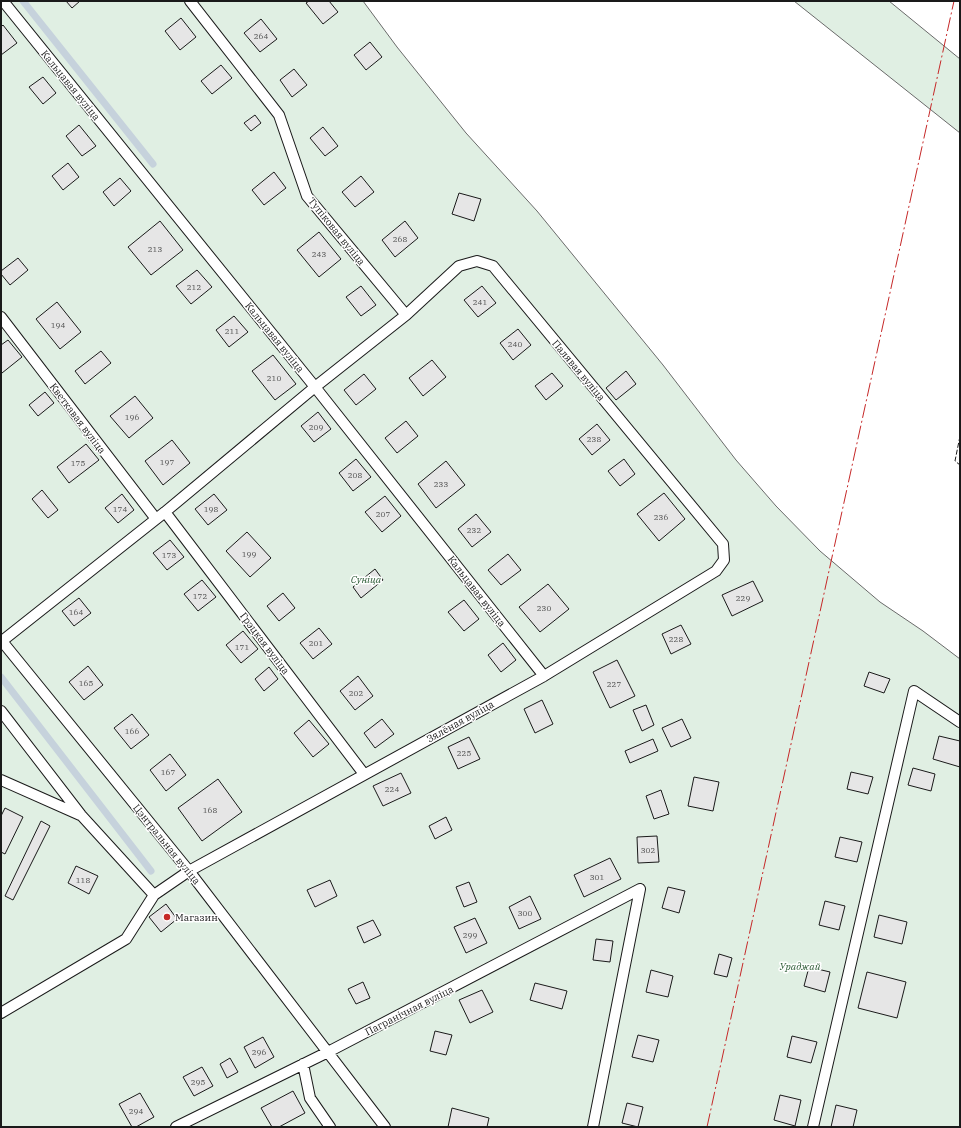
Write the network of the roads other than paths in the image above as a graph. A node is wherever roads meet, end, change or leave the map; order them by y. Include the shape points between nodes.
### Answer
1 (3, 1) edge
2 (190, 1) edge
3 (406, 314) junction
4 (1, 317) edge
5 (315, 387) junction
6 (165, 512) junction
7 (156, 519) junction
8 (724, 560) joint
9 (2, 641) edge
10 (544, 676) junction
11 (1, 711) edge
12 (960, 722) edge
13 (364, 774) junction
14 (1, 780) edge
15 (81, 815) junction
16 (189, 871) junction
17 (154, 895) junction
18 (1, 1013) edge
19 (328, 1052) junction
20 (303, 1064) junction
21 (176, 1127) edge
22 (330, 1127) edge
23 (385, 1127) edge
24 (593, 1127) edge
25 (813, 1127) edge

1 - 5 lane, Кальцавая вуліца
2 - 3 lane, Тупіковая вуліца via 279,115 307,196
3 - 5 lane, Палявая вуліца
3 - 8 lane, Палявая вуліца via 459,266 477,261 493,266 723,544
4 - 7 lane, Кветкавая вуліца
5 - 6 lane, Палявая вуліца
5 - 10 lane, Кальцавая вуліца
6 - 7 lane, Палявая вуліца
6 - 13 lane, Грэцкая вуліца
7 - 9 lane, Палявая вуліца
8 - 10 lane, Зялёная вуліца via 716,571
9 - 16 lane, Цэнтральная вуліца
10 - 13 lane, Зялёная вуліца
11 - 15 lane
12 - 25 lane via 914,691
13 - 16 lane, Зялёная вуліца
14 - 15 lane
15 - 17 lane
16 - 17 lane, Зялёная вуліца
16 - 19 lane, Цэнтральная вуліца
17 - 18 lane via 126,939
19 - 20 lane, Пагранічная вуліца
19 - 23 lane, Цэнтральная вуліца
19 - 24 lane, Пагранічная вуліца via 640,890
20 - 21 lane, Пагранічная вуліца
20 - 22 lane via 310,1098

